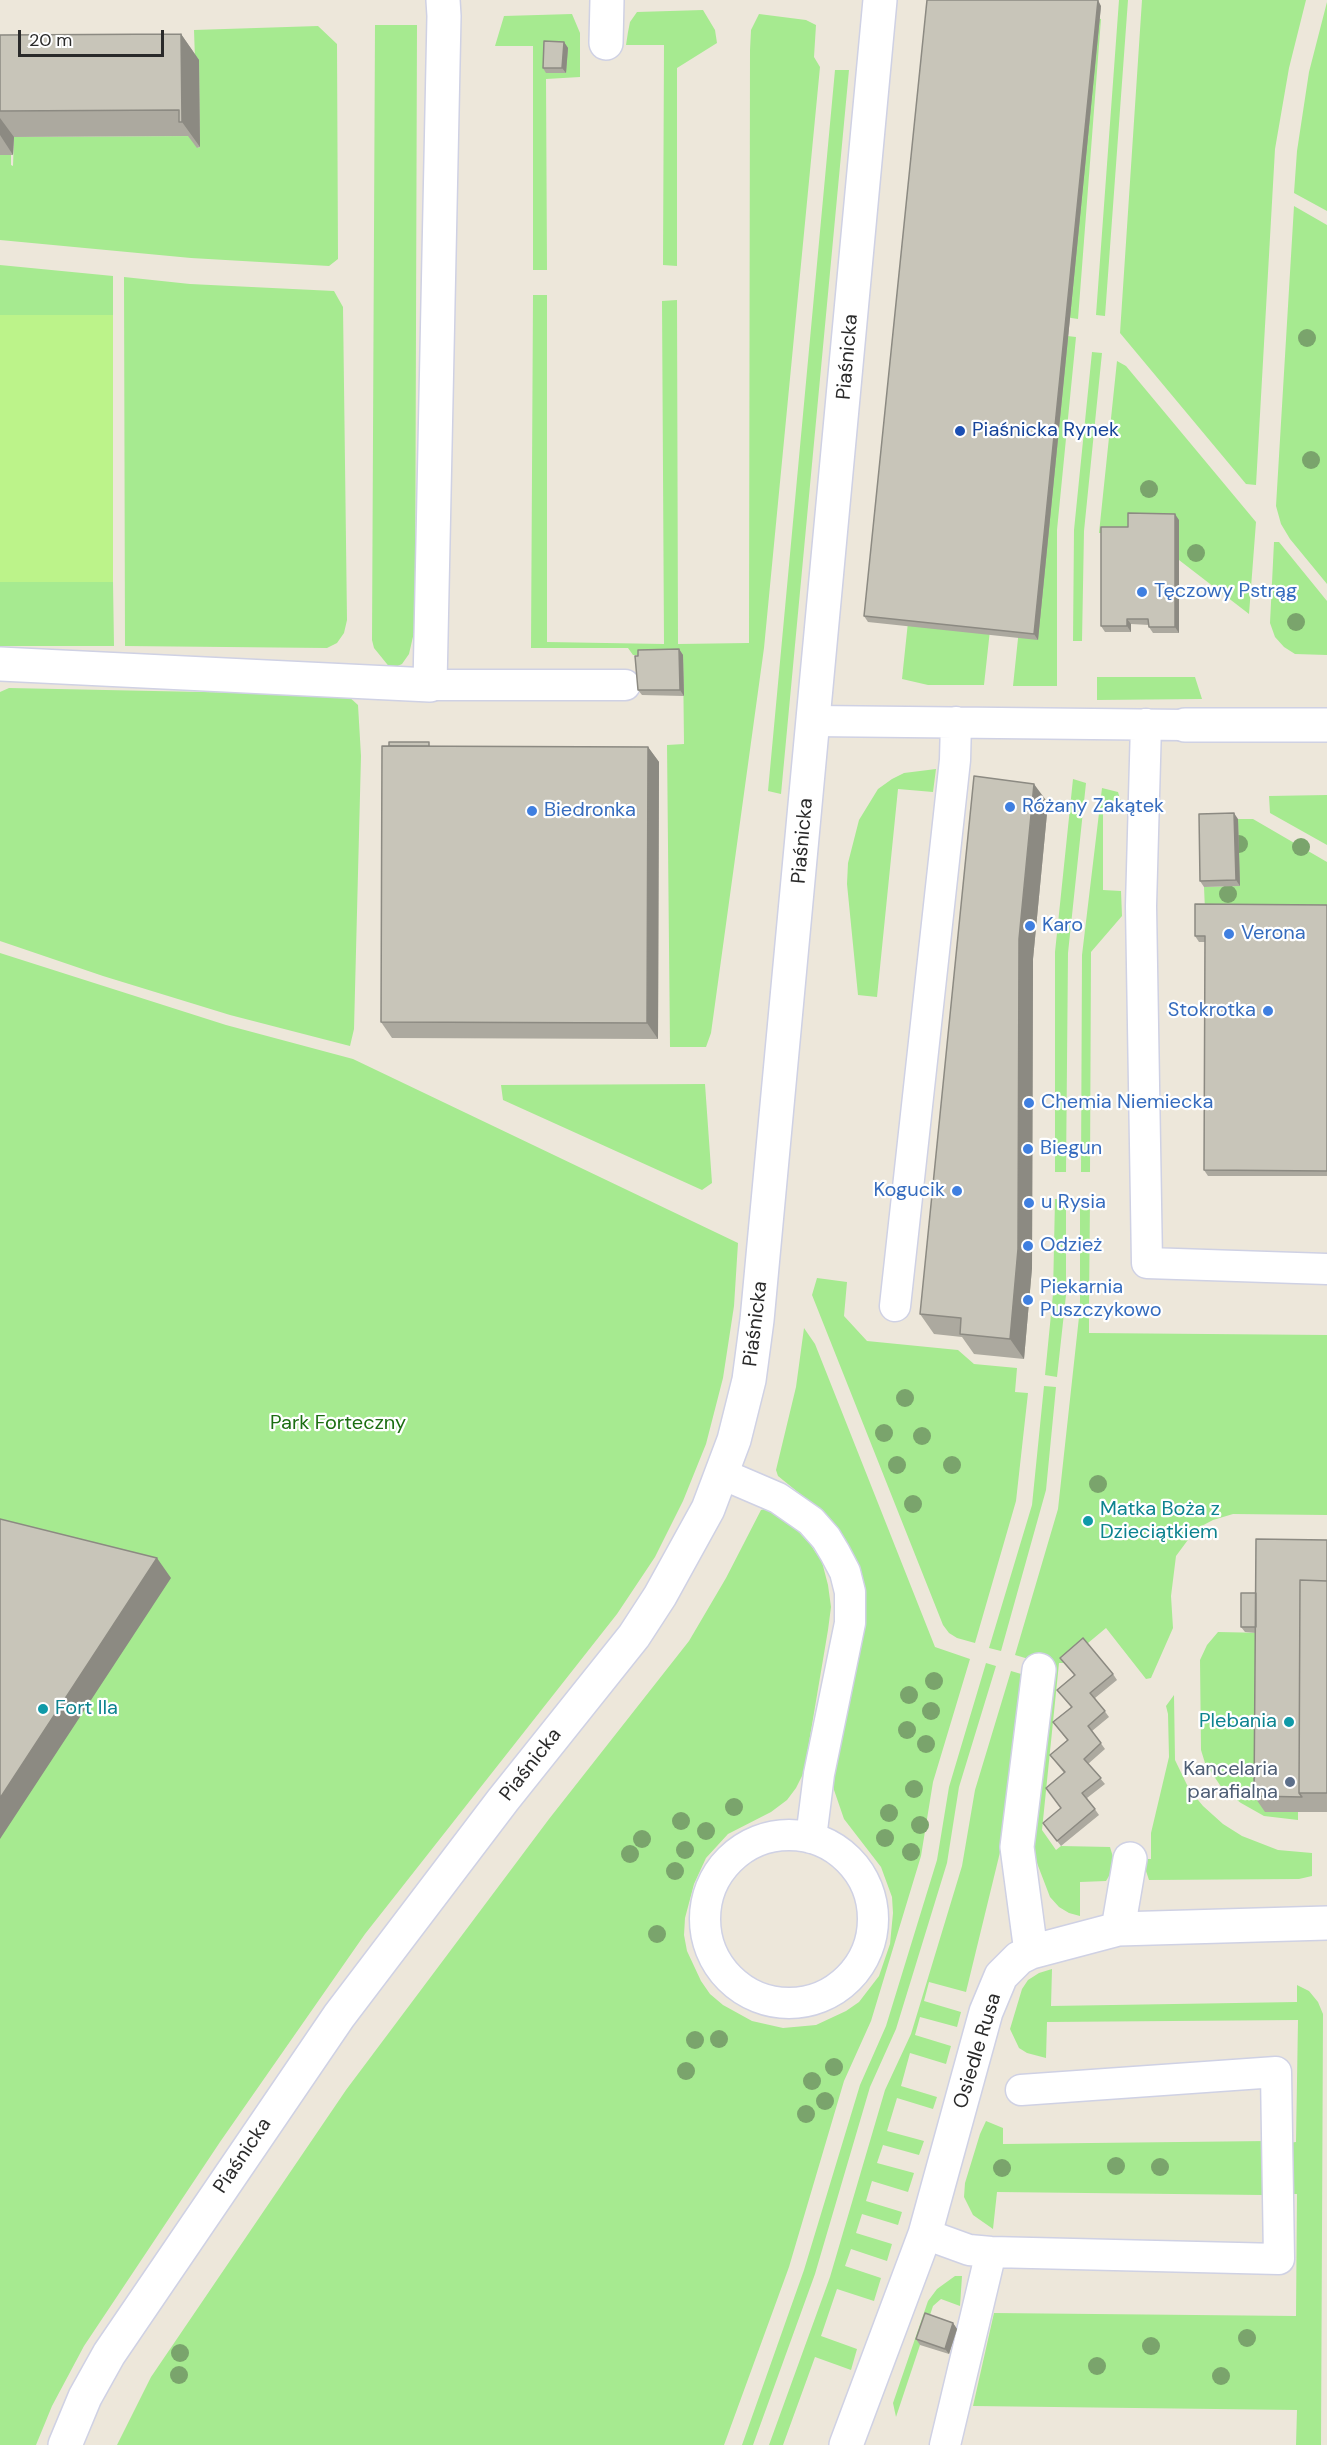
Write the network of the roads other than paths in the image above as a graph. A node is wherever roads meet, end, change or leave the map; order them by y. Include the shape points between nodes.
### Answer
1 (443, 0) edge
2 (607, 0) edge
3 (880, 0) edge
4 (606, 43) dead end
5 (0, 664) edge
6 (430, 685) junction
7 (625, 685) dead end
8 (814, 721) junction
9 (956, 722) junction
10 (1146, 724) junction
11 (1185, 725) joint
12 (1327, 725) edge
13 (1327, 1269) edge
14 (895, 1306) dead end
15 (722, 1474) junction
16 (1039, 1670) dead end
17 (811, 1838) junction
18 (1130, 1859) dead end
19 (1327, 1923) edge
20 (1118, 1929) junction
21 (1031, 1952) junction
22 (1021, 2090) dead end
23 (925, 2234) junction
24 (990, 2252) junction
25 (65, 2445) edge
26 (846, 2445) edge
27 (945, 2445) edge

1 - 6 street
2 - 4 street
3 - 8 street, Piaśnicka
5 - 6 street
6 - 7 lane
8 - 9 lane
8 - 15 street, Piaśnicka via 757,1320 749,1380
9 - 10 lane
9 - 14 lane via 954,772
10 - 11 lane
10 - 13 lane via 1141,906 1147,1263
11 - 12 street
15 - 17 lane via 778,1498 811,1521 835,1553 850,1592 850,1623 819,1774
15 - 25 street, Piaśnicka via 686,1553 634,1636 339,2016 109,2354
16 - 21 street via 1017,1847
17 - 17 lane via 834,1848 862,1878 873,1909 872,1934 855,1973 839,1987 810,2000 778,2003 747,1992 717,1963 708,1940 705,1915 710,1890 722,1869 740,1851 762,1840 786,1835
18 - 20 street
19 - 20 street, Osiedle Rusa
20 - 21 street, Osiedle Rusa
21 - 23 street, Osiedle Rusa via 1001,1976 986,2012
22 - 24 lane via 1276,2072 1279,2259
23 - 24 lane via 969,2250
23 - 26 street, Osiedle Rusa
24 - 27 lane

